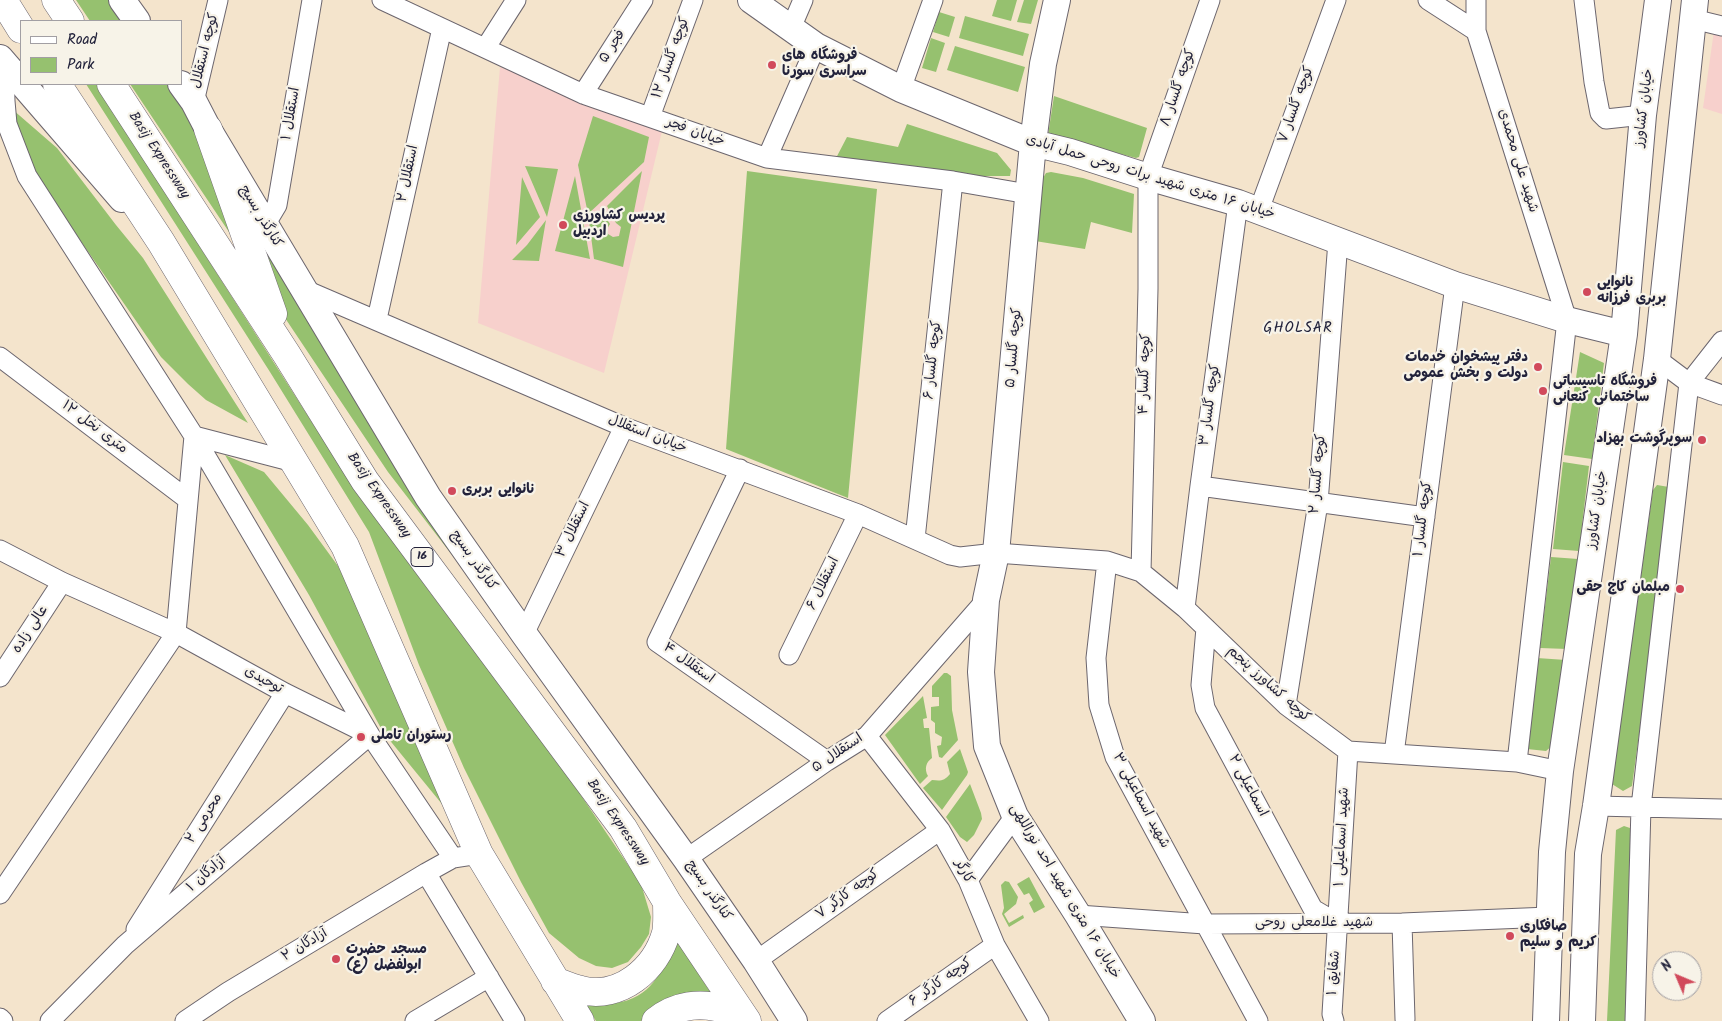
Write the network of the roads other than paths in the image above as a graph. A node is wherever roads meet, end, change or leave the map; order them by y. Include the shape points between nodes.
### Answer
1 (3, 0) edge
2 (56, 0) edge
3 (122, 0) edge
4 (218, 0) edge
5 (312, 0) edge
6 (382, 0) edge
7 (516, 0) edge
8 (643, 0) edge
9 (693, 0) edge
10 (751, 0) edge
11 (803, 0) edge
12 (933, 0) edge
13 (1056, 0) edge
14 (1210, 0) edge
15 (1336, 0) edge
16 (1428, 0) edge
17 (1476, 0) edge
18 (1584, 0) edge
19 (1658, 0) edge
20 (1694, 10) edge
21 (69, 20) edge
22 (136, 20) edge
23 (1722, 26) edge
24 (20, 27) edge
25 (442, 28) junction
26 (791, 28) junction
27 (1476, 31) junction
28 (816, 46) junction
29 (486, 47) junction
30 (1, 62) edge
31 (20, 84) edge
32 (21, 85) edge
33 (58, 85) edge
34 (112, 85) edge
35 (901, 89) junction
36 (187, 93) edge
37 (583, 94) junction
38 (1643, 115) junction
39 (650, 117) junction
40 (208, 129) junction
41 (1033, 143) junction
42 (767, 158) junction
43 (1148, 177) junction
44 (953, 181) junction
45 (1028, 194) junction
46 (1248, 206) junction
47 (265, 225) junction
48 (1338, 241) junction
49 (160, 242) junction
50 (1455, 284) junction
51 (303, 288) junction
52 (377, 320) junction
53 (1567, 320) junction
54 (1624, 334) junction
55 (1722, 341) edge
56 (287, 356) junction
57 (0, 357) edge
58 (1658, 359) junction
59 (1689, 383) junction
60 (1722, 395) edge
61 (624, 427) junction
62 (194, 436) junction
63 (294, 462) junction
64 (740, 469) junction
65 (1200, 486) junction
66 (187, 500) junction
67 (1318, 503) junction
68 (858, 514) junction
69 (1424, 517) junction
70 (915, 539) junction
71 (0, 550) edge
72 (996, 553) junction
73 (1107, 561) junction
74 (1141, 572) junction
75 (62, 582) junction
76 (986, 600) junction
77 (1185, 608) junction
78 (1206, 628) junction
79 (176, 633) junction
80 (524, 634) junction
81 (789, 655) dead end
82 (0, 678) edge
83 (285, 693) junction
84 (1286, 705) junction
85 (370, 735) junction
86 (866, 736) junction
87 (1348, 751) junction
88 (1394, 754) junction
89 (827, 761) junction
90 (1517, 762) junction
91 (1560, 771) junction
92 (1596, 806) junction
93 (1641, 807) junction
94 (1722, 810) edge
95 (1015, 816) junction
96 (940, 830) junction
97 (186, 850) junction
98 (1552, 852) junction
99 (1588, 854) junction
100 (466, 856) junction
101 (686, 859) junction
102 (213, 870) junction
103 (426, 873) junction
104 (968, 880) junction
105 (0, 894) edge
106 (667, 902) junction
107 (1078, 915) junction
108 (1549, 917) junction
109 (1402, 923) junction
110 (1205, 924) junction
111 (1338, 924) junction
112 (125, 945) junction
113 (995, 945) junction
114 (756, 961) junction
115 (488, 977) junction
116 (555, 981) junction
117 (0, 1018) edge
118 (573, 1019) edge
119 (1405, 1019) dead end
120 (3, 1021) edge
121 (50, 1021) edge
122 (185, 1021) edge
123 (415, 1021) edge
124 (515, 1021) edge
125 (656, 1021) edge
126 (746, 1021) edge
127 (794, 1021) edge
128 (887, 1021) edge
129 (1039, 1021) edge
130 (1142, 1021) edge
131 (1258, 1021) edge
132 (1334, 1021) edge
133 (1546, 1021) edge
134 (1582, 1021) edge
135 (1635, 1021) edge

1 - 24 highway
2 - 21 highway
3 - 22 main road
4 - 36 street, کوچه استقلال
5 - 47 street, استقلال ۱ via 277,204
6 - 25 street, خیابان فجر
7 - 29 street
8 - 37 street, فجر ۵
9 - 39 street, کوچه گلسار ۱۲
10 - 26 main road, خیابان ۱۶ متری شهید برات روحی حمل آبادی
11 - 26 street
12 - 35 street
13 - 41 main road, کوچه گلسار ۵ via 1043,64
14 - 43 street, کوچه گلسار ۸
15 - 46 street, کوچه گلسار ۷
16 - 27 street
17 - 27 street, شهید علی محمدی
18 - 38 street via 1600,113 1606,119
19 - 38 main road, خیابان کشاورز
20 - 23 street
20 - 58 main road
25 - 29 street, خیابان فجر
25 - 52 street, استقلال ۲
26 - 28 main road, خیابان ۱۶ متری شهید برات روحی حمل آبادی
27 - 53 street, شهید علی محمدی
28 - 35 main road, خیابان ۱۶ متری شهید برات روحی حمل آبادی
28 - 42 street
29 - 37 street, خیابان فجر
30 - 31 main road
30 - 62 street via 8,124 27,176
32 - 49 main road
33 - 49 highway
34 - 56 highway, Basij Expressway / 16
35 - 41 main road, خیابان ۱۶ متری شهید برات روحی حمل آبادی
36 - 40 main road, کنارگذر بسیج
37 - 39 street, خیابان فجر
38 - 54 main road, خیابان کشاورز
39 - 42 street, خیابان فجر
40 - 47 main road, کنارگذر بسیج
40 - 56 highway
41 - 43 main road, خیابان ۱۶ متری شهید برات روحی حمل آبادی
41 - 45 main road, کوچه گلسار ۵
42 - 44 street, خیابان فجر
43 - 46 main road, خیابان ۱۶ متری شهید برات روحی حمل آبادی
43 - 74 street, کوچه گلسار ۴
44 - 45 street, خیابان فجر
44 - 70 street, کوچه گلسار ۶
45 - 72 main road, کوچه گلسار ۵
46 - 48 main road, خیابان ۱۶ متری شهید برات روحی حمل آبادی
46 - 65 street, کوچه گلسار ۳
47 - 51 main road, کنارگذر بسیج
48 - 50 main road, خیابان ۱۶ متری شهید برات روحی حمل آبادی
48 - 67 street, کوچه گلسار ۲
49 - 63 highway
50 - 53 main road, خیابان ۱۶ متری شهید برات روحی حمل آبادی
50 - 69 street, کوچه گلسار ۱
51 - 52 street, خیابان استقلال
51 - 80 main road, کنارگذر بسیج via 428,497
52 - 61 street, خیابان استقلال
53 - 54 main road, خیابان ۱۶ متری شهید برات روحی حمل آبادی
53 - 90 street
54 - 91 main road, خیابان کشاورز
55 - 59 street
56 - 106 highway, Basij Expressway / 16 via 365,481 623,828
57 - 66 street, ۱۲ متری نخل
58 - 59 street
58 - 92 main road
59 - 60 street
59 - 93 street
61 - 64 street, خیابان استقلال
61 - 80 street, استقلال ۳
62 - 63 street
62 - 66 street
62 - 85 street
63 - 100 highway via 345,546
64 - 68 street, خیابان استقلال
64 - 89 street, استقلال ۴ via 658,642
65 - 67 street
65 - 77 street, کوچه گلسار ۳
66 - 79 street
67 - 69 street
67 - 84 street, کوچه گلسار ۲
68 - 70 street, خیابان استقلال
68 - 81 street, استقلال ۶
69 - 88 street, کوچه گلسار ۱
70 - 72 street, خیابان استقلال via 960,557
71 - 75 street, توحیدی
72 - 73 street, کوچه کشاورز پنجم
72 - 76 main road, خیابان ۱۶ متری شهید احد نوراللهی
73 - 74 street, کوچه کشاورز پنجم
73 - 110 street, شهید اسماعیلی ۳ via 1096,658 1099,705 1115,757
74 - 77 street, کوچه کشاورز پنجم
75 - 79 street, توحیدی
75 - 82 street, عالی زاده
76 - 86 street, استقلال ۵
76 - 95 main road, خیابان ۱۶ متری شهید احد نوراللهی via 981,672 987,746
77 - 78 street, کوچه کشاورز پنجم
78 - 84 street, کوچه کشاورز پنجم
78 - 111 street, اسماعیلی ۲ via 1200,685 1205,708 1313,909
79 - 83 street, توحیدی
79 - 105 street
80 - 101 main road, کنارگذر بسیج
83 - 85 street, توحیدی
83 - 97 street, محرمی ۲
84 - 87 street, کوچه کشاورز پنجم
85 - 100 street, توحیدی
85 - 102 street, آزادگان ۱
86 - 89 street, استقلال ۵
86 - 96 street, کارگر
87 - 88 street
87 - 111 street, شهید اسماعیلی ۱
88 - 90 street
89 - 101 street, استقلال ۵
90 - 91 street
91 - 98 main road, خیابان کشاورز
92 - 93 street
92 - 99 main road
93 - 94 street
93 - 135 street
95 - 104 street
95 - 107 main road, خیابان ۱۶ متری شهید احد نوراللهی
96 - 104 street, کارگر
96 - 114 street, کوچه کارگر ۷
97 - 102 street via 186,865 194,873
97 - 112 street, محرمی ۲
98 - 99 main road
98 - 108 main road, خیابان کشاورز
99 - 134 main road
100 - 103 street, آزادگان ۲
100 - 116 highway
101 - 114 main road, کنارگذر بسیج
102 - 112 street, آزادگان ۱
103 - 115 street
103 - 122 street, آزادگان ۲
104 - 113 street, کارگر
106 - 116 highway via 667,930 662,944 656,957 636,977 623,986 599,992 582,991
106 - 126 highway, Basij Expressway / 16
107 - 110 street, شهید غلامعلی روحی
107 - 130 main road, خیابان ۱۶ متری شهید احد نوراللهی
108 - 109 street, شهید غلامعلی روحی
108 - 133 main road, خیابان کشاورز
109 - 111 street, شهید غلامعلی روحی
109 - 119 street
110 - 111 street, شهید غلامعلی روحی
110 - 131 street, شهید اسماعیلی ۳
111 - 132 street, شقایق ۱
112 - 121 street, آزادگان ۱
113 - 128 street, کوچه کارگر ۶
113 - 129 street, کارگر
114 - 127 main road, کنارگذر بسیج
115 - 123 street
115 - 124 street
116 - 118 highway
117 - 120 street
125 - 126 highway via 686,1006 700,1005 725,1010

